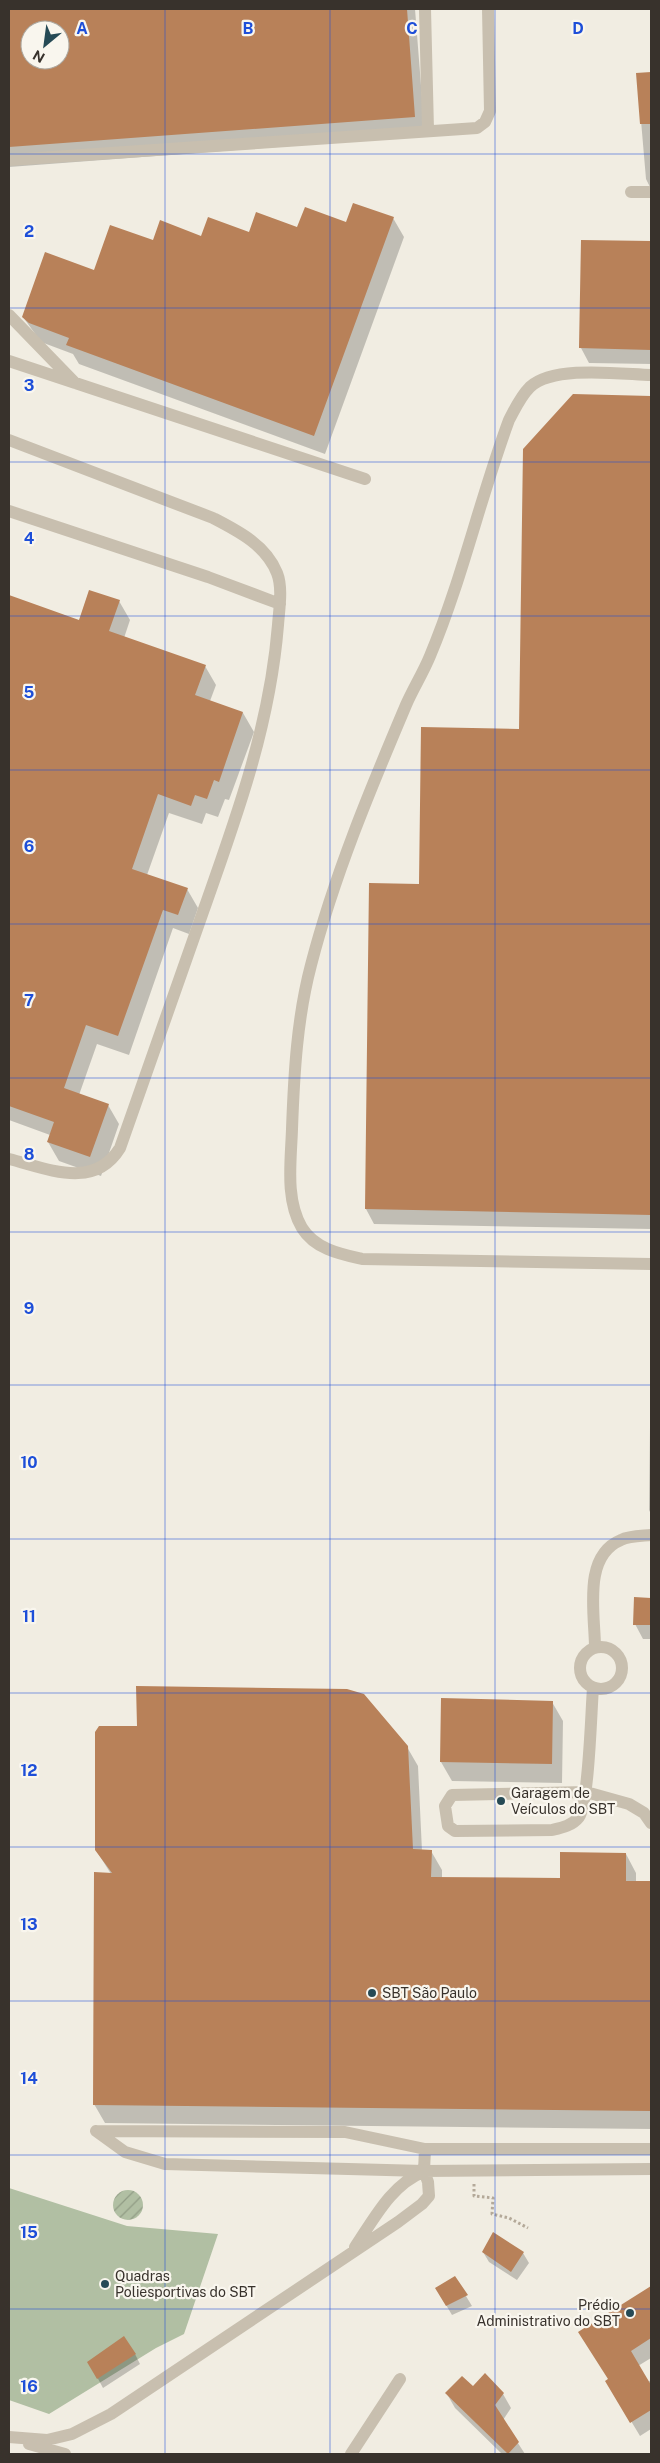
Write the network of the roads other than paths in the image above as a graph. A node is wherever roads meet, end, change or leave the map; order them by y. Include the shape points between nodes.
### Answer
1 (426, 9) edge
2 (488, 9) edge
3 (428, 130) junction
4 (9, 160) edge
5 (631, 192) dead end
6 (651, 192) edge
7 (9, 314) edge
8 (9, 361) edge
9 (651, 375) edge
10 (76, 385) junction
11 (9, 440) edge
12 (365, 479) dead end
13 (9, 511) edge
14 (280, 604) junction
15 (9, 1159) edge
16 (651, 1264) edge
17 (651, 1535) edge
18 (595, 1648) junction
19 (593, 1688) junction
20 (586, 1792) junction
21 (651, 1822) edge
22 (651, 2149) edge
23 (426, 2150) junction
24 (651, 2169) edge
25 (424, 2171) junction
26 (351, 2253) junction
27 (400, 2379) dead end
28 (11, 2438) edge
29 (66, 2454) edge
30 (351, 2454) edge

1 - 3 lane
2 - 3 lane via 488,117 477,128
3 - 4 lane
5 - 6 lane
7 - 10 lane
8 - 10 lane
9 - 16 lane via 571,373 546,378 530,386 509,420 430,656 407,703 343,861 311,965 300,1021 294,1081 290,1182 295,1213 303,1230 318,1244 339,1254 362,1259
10 - 12 lane
11 - 14 lane via 237,530 262,549 278,574
13 - 14 lane
14 - 15 lane via 274,671 258,744 232,830 120,1148 105,1167 87,1174
17 - 18 lane via 623,1538 602,1553 594,1581
18 - 19 lane via 581,1657 579,1667
18 - 19 lane via 605,1647 620,1657 622,1670 610,1687
19 - 20 lane
20 - 20 lane via 452,1795 445,1806 448,1826 455,1831 563,1828 580,1816
20 - 21 lane via 629,1804 644,1813
22 - 23 lane
23 - 25 lane
23 - 25 lane via 345,2132 96,2131 125,2152 165,2164
24 - 25 lane
25 - 26 lane via 410,2177 387,2200
25 - 26 lane via 429,2196 422,2204
26 - 28 lane via 111,2414 72,2434 47,2440
27 - 30 lane
28 - 29 lane

